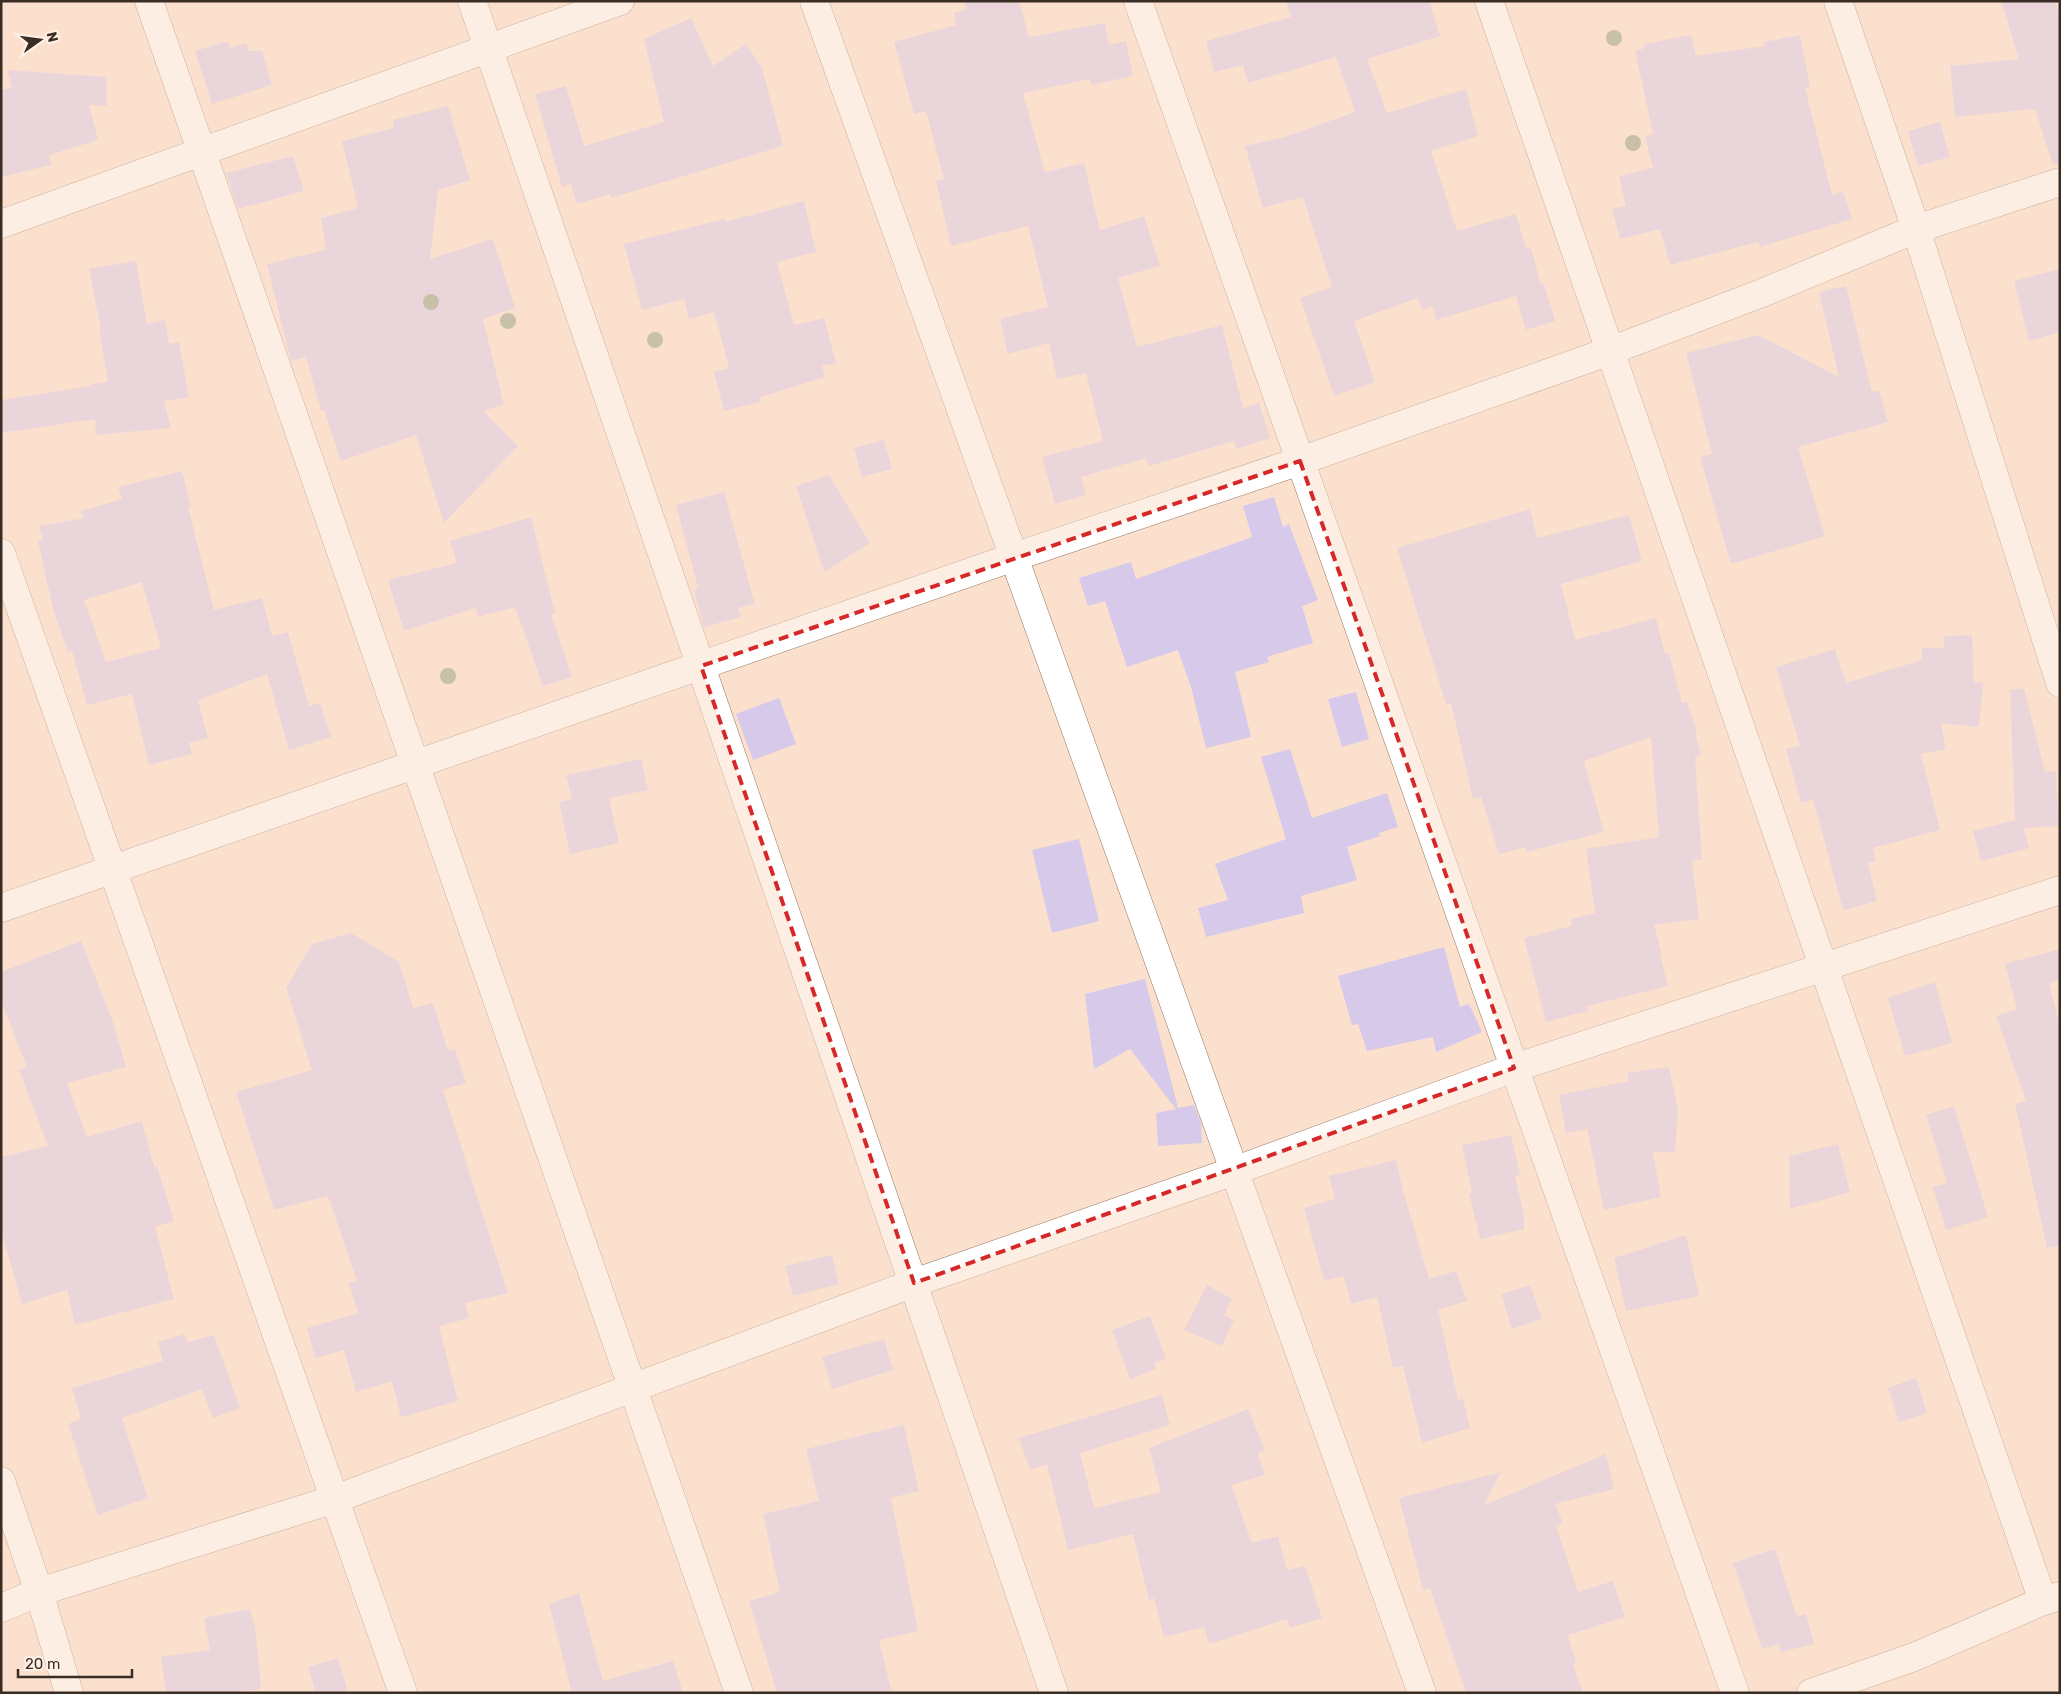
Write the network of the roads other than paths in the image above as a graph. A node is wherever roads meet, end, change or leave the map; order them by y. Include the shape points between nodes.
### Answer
1 (149, 1) edge
2 (472, 1) edge
3 (620, 1) edge
4 (814, 1) edge
5 (1138, 1) edge
6 (1489, 1) edge
7 (1838, 1) edge
8 (489, 49) junction
9 (202, 152) junction
10 (2060, 182) edge
11 (1, 224) edge
12 (1916, 229) junction
13 (1610, 351) junction
14 (1300, 461) junction
15 (1, 553) edge
16 (1014, 557) junction
17 (701, 666) junction
18 (2060, 683) edge
19 (416, 765) junction
20 (113, 870) junction
21 (2060, 890) edge
22 (1, 908) edge
23 (1824, 968) junction
24 (1514, 1068) junction
25 (1234, 1171) junction
26 (914, 1283) junction
27 (633, 1389) junction
28 (1, 1481) edge
29 (335, 1499) junction
30 (39, 1592) junction
31 (2051, 1598) edge
32 (1, 1608) edge
33 (69, 1693) edge
34 (403, 1693) edge
35 (739, 1693) edge
36 (1054, 1693) edge
37 (1422, 1693) edge
38 (1735, 1693) edge
39 (1810, 1693) edge

1 - 9 street
2 - 8 street
3 - 8 street
4 - 16 street
5 - 14 street
6 - 13 street
7 - 12 street
8 - 9 street
8 - 17 street
9 - 11 street
9 - 19 street
10 - 12 street
12 - 13 street
12 - 18 street
13 - 14 street
13 - 23 street
14 - 16 street
14 - 24 street
15 - 20 street
16 - 17 street
16 - 25 street
17 - 19 street
17 - 26 street
19 - 20 street
19 - 27 street
20 - 22 street
20 - 29 street
21 - 23 street
23 - 24 street
23 - 31 street
24 - 25 street
24 - 38 street
25 - 26 street
25 - 37 street
26 - 27 street
26 - 36 street
27 - 29 street
27 - 35 street
28 - 30 street
29 - 30 street
29 - 34 street
30 - 32 street
30 - 33 street
31 - 39 street via 1914,1657

